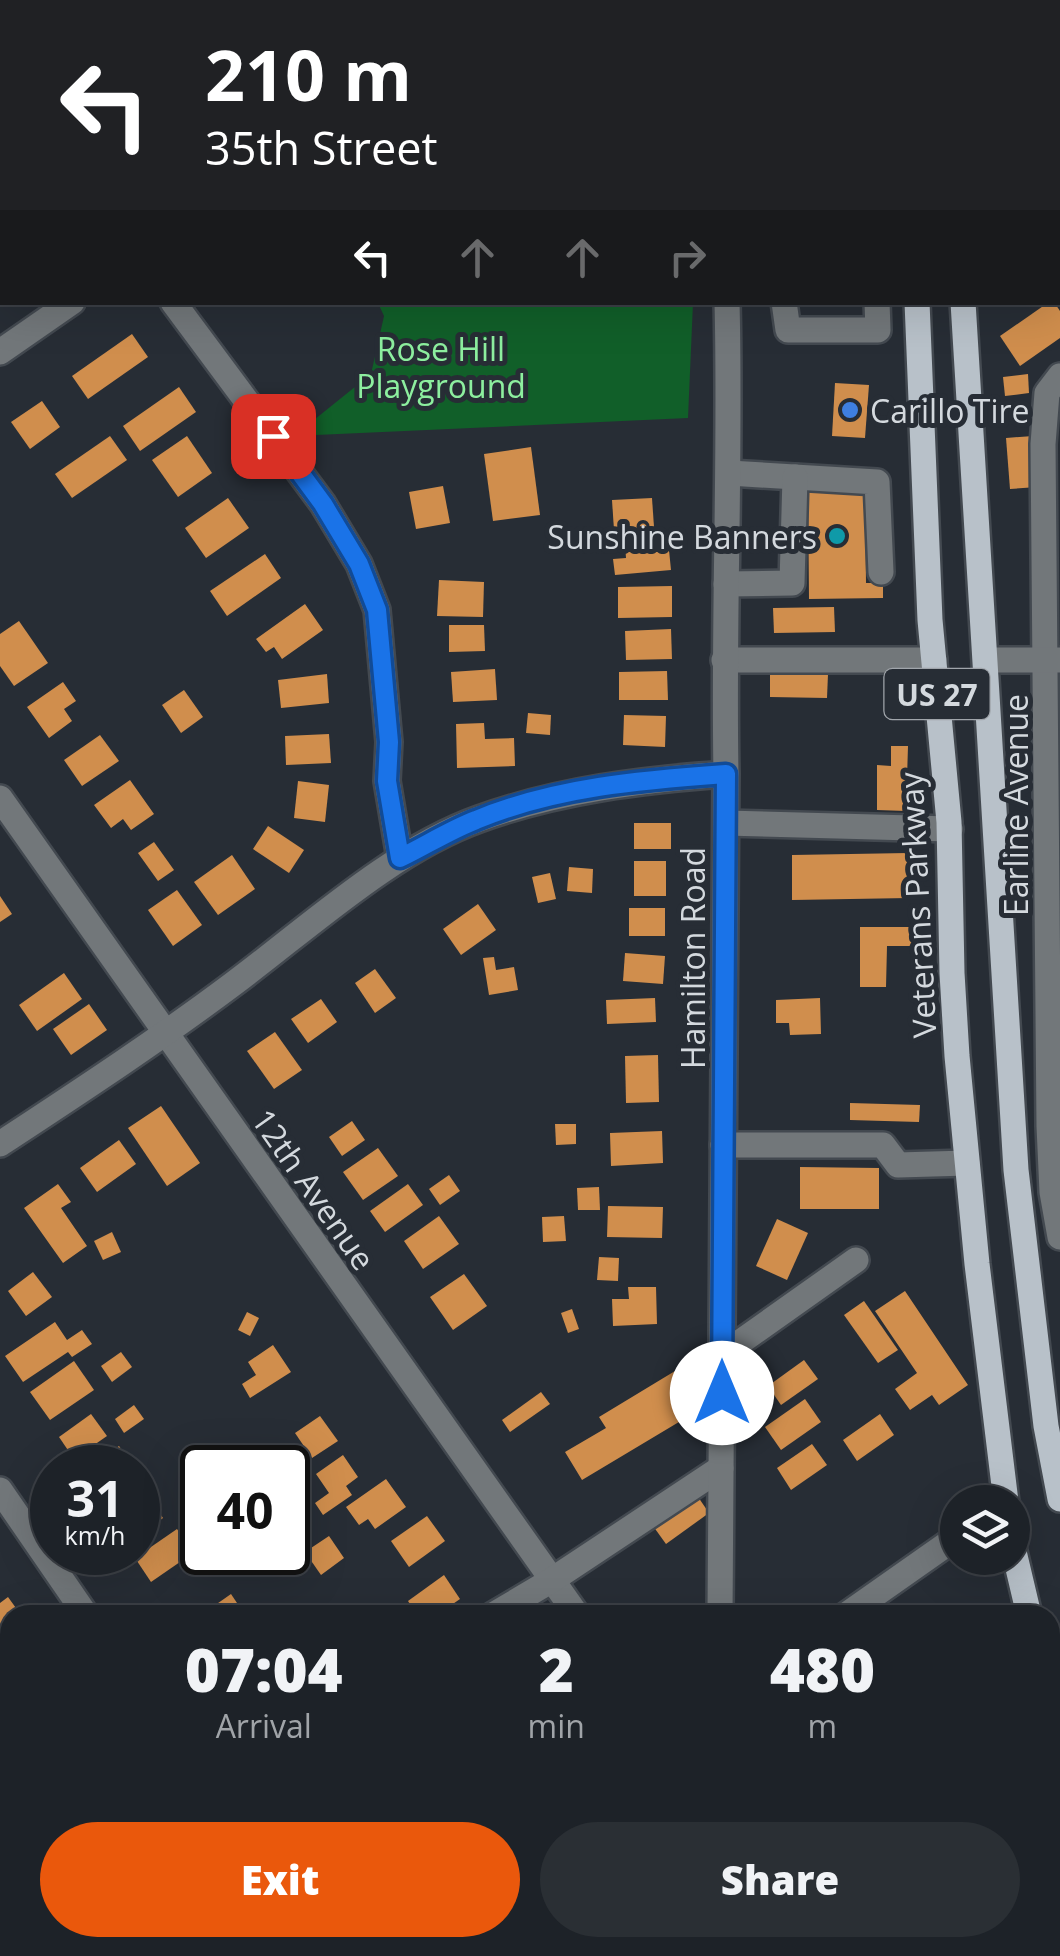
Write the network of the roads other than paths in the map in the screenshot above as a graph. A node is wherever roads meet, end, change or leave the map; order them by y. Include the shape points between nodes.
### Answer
1 (68, 305) edge
2 (175, 305) edge
3 (727, 305) edge
4 (784, 305) edge
5 (877, 305) edge
6 (916, 305) edge
7 (964, 305) edge
8 (0, 352) edge
9 (1060, 376) edge
10 (729, 473) junction
11 (795, 477) junction
12 (1052, 504) edge
13 (1053, 555) edge
14 (881, 572) dead end
15 (726, 584) junction
16 (724, 660) junction
17 (934, 660) junction
18 (987, 660) junction
19 (1054, 660) edge
20 (726, 774) junction
21 (0, 798) edge
22 (726, 823) junction
23 (950, 829) junction
24 (400, 858) junction
25 (164, 1036) junction
26 (1054, 1122) edge
27 (0, 1144) edge
28 (723, 1144) junction
29 (967, 1163) junction
30 (1060, 1237) edge
31 (856, 1260) dead end
32 (722, 1355) junction
33 (721, 1468) junction
34 (1004, 1485) edge
35 (0, 1490) edge
36 (1060, 1499) edge
37 (940, 1549) edge
38 (1020, 1575) edge
39 (552, 1580) junction
40 (79, 1605) edge
41 (510, 1605) edge
42 (570, 1605) edge
43 (720, 1605) edge
44 (860, 1605) edge
45 (1027, 1605) edge

1 - 8 street
2 - 24 street via 323,504 359,564 377,610 387,781
3 - 10 street, Hamilton Road
4 - 5 street via 788,330 878,330
6 - 17 main road, Veterans Parkway / US 27
7 - 18 main road, US 27
9 - 12 street, Earline Avenue via 1048,393 1043,444
10 - 11 street
10 - 15 street, Hamilton Road
11 - 14 street via 877,482
11 - 15 street via 792,583
12 - 13 street, Earline Avenue
13 - 19 street, Earline Avenue
15 - 16 street, Hamilton Road
16 - 17 street
16 - 20 street, Hamilton Road
17 - 23 main road, Veterans Parkway / US 27
18 - 19 street
18 - 36 main road, US 27 via 1016,1170
19 - 26 street, Earline Avenue
20 - 22 street, Hamilton Road
20 - 24 street via 561,794 476,820
21 - 25 street, 12th Avenue
22 - 23 street
22 - 28 street, Hamilton Road
23 - 29 main road, Veterans Parkway / US 27 via 952,972
24 - 25 street
25 - 27 street
25 - 39 street, 12th Avenue
26 - 30 street, Earline Avenue via 1052,1192
28 - 29 street via 883,1145 898,1165
28 - 32 street, Hamilton Road
29 - 34 main road, Veterans Parkway / US 27
31 - 32 street
32 - 33 street, Hamilton Road
33 - 39 street
33 - 43 street, Hamilton Road
35 - 40 street
37 - 44 street
38 - 45 main road
39 - 41 street
39 - 42 street, 12th Avenue

